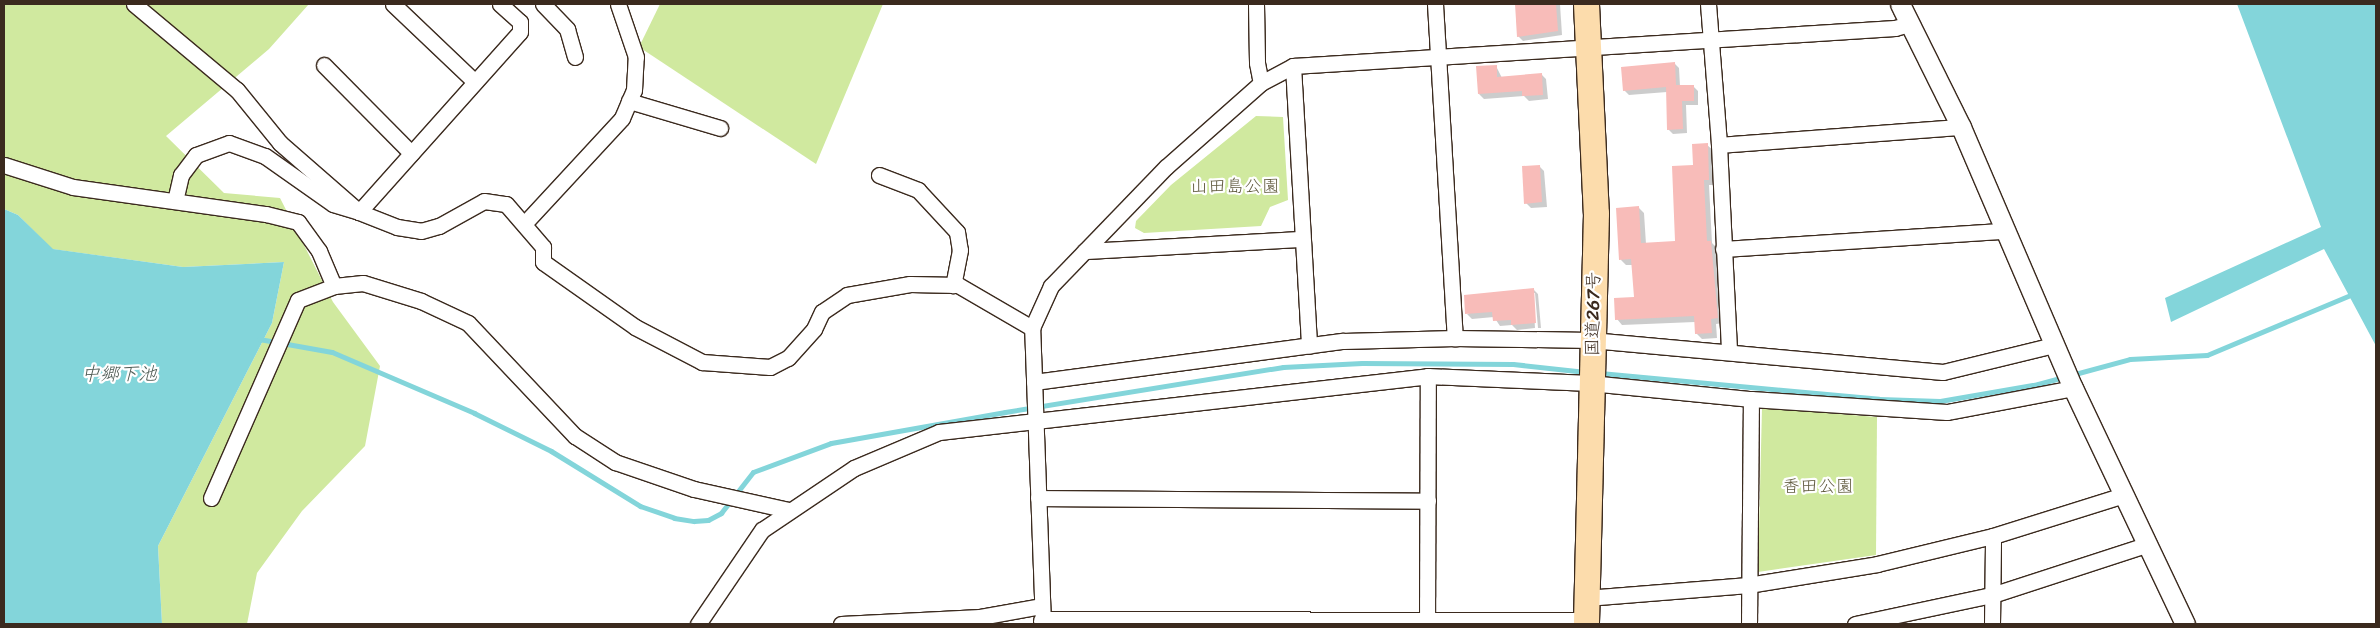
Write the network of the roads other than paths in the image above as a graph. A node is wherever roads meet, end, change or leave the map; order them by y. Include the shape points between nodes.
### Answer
1 (134, 4) edge
2 (393, 4) edge
3 (500, 4) edge
4 (543, 4) edge
5 (618, 4) edge
6 (1256, 4) edge
7 (1435, 4) edge
8 (1586, 4) edge
9 (1708, 4) edge
10 (1900, 4) edge
11 (1909, 24) junction
12 (1710, 39) junction
13 (1589, 47) junction
14 (1438, 55) junction
15 (575, 57) dead end
16 (324, 65) dead end
17 (1293, 66) junction
18 (475, 82) junction
19 (1261, 84) junction
20 (629, 101) junction
21 (1961, 127) junction
22 (720, 128) dead end
23 (1719, 145) junction
24 (411, 153) junction
25 (4, 165) edge
26 (879, 175) dead end
27 (175, 201) junction
28 (358, 212) junction
29 (524, 224) junction
30 (2004, 231) junction
31 (1301, 239) junction
32 (1723, 249) junction
33 (1085, 252) junction
34 (953, 285) junction
35 (334, 286) junction
36 (1032, 328) junction
37 (1455, 338) junction
38 (2054, 345) junction
39 (1309, 346) junction
40 (1730, 352) junction
41 (1591, 364) junction
42 (1428, 376) junction
43 (1034, 388) junction
44 (2073, 388) junction
45 (1751, 399) junction
46 (1034, 418) junction
47 (2124, 495) junction
48 (211, 498) dead end
49 (1038, 498) junction
50 (1428, 501) junction
51 (788, 510) junction
52 (1993, 536) junction
53 (2146, 545) junction
54 (1748, 585) junction
55 (1992, 595) junction
56 (1586, 615) edge
57 (1042, 617) edge
58 (927, 622) edge
59 (1427, 623) edge
60 (698, 624) edge
61 (841, 624) edge
62 (1749, 624) edge
63 (1855, 624) edge
64 (1992, 624) edge
65 (2184, 624) edge

1 - 28 street via 237,90 280,143
2 - 18 street
3 - 18 street via 520,22 520,32
4 - 15 street via 567,29
5 - 20 street via 636,57 634,90
6 - 19 street via 1257,63
7 - 14 street
8 - 13 highway, 国道267号
9 - 12 street
10 - 11 street
11 - 12 street via 1894,28
11 - 21 street
12 - 13 street
12 - 23 street
13 - 14 street
13 - 41 highway, 国道267号 via 1596,213
14 - 17 street
14 - 37 street
16 - 24 street
17 - 19 street
17 - 31 street
18 - 24 street
19 - 33 street via 1166,168
20 - 22 street
20 - 29 street via 622,118
21 - 23 street
21 - 30 street
23 - 32 street
24 - 28 street
25 - 27 street via 73,187
26 - 34 street via 918,190 957,232 960,250
27 - 28 street via 181,175 196,155 229,143 265,156 333,204
27 - 35 street via 266,214 298,222 319,251
28 - 29 street via 397,228 422,231 439,226 484,201 506,204
29 - 34 street via 543,247 543,262 635,327 702,362 770,367 788,358 814,329 822,312 847,295 910,284
30 - 32 street
30 - 38 street
31 - 33 street
31 - 39 street
32 - 40 street
33 - 36 street via 1051,286
34 - 36 street
35 - 48 street via 298,300
35 - 51 street via 363,283 420,300 468,323 575,436 615,462 675,483
36 - 43 street
37 - 39 street via 1344,341
37 - 41 street
38 - 40 street via 1943,372
38 - 44 street
39 - 43 street
40 - 41 street
41 - 42 street
41 - 45 street
41 - 56 highway, 国道267号
42 - 46 street
42 - 50 street
43 - 46 street
44 - 45 street via 1947,412
44 - 47 street
45 - 54 street
46 - 49 street
46 - 51 street via 939,432 854,468 821,493
47 - 52 street
47 - 53 street
49 - 50 street
49 - 57 street
50 - 59 street
51 - 60 street via 762,530
52 - 54 street via 1878,564
52 - 55 street
53 - 55 street
53 - 65 street
54 - 56 street
54 - 62 street
55 - 63 street
55 - 64 street
56 - 59 street
57 - 58 street via 980,617
57 - 59 street
58 - 61 street

